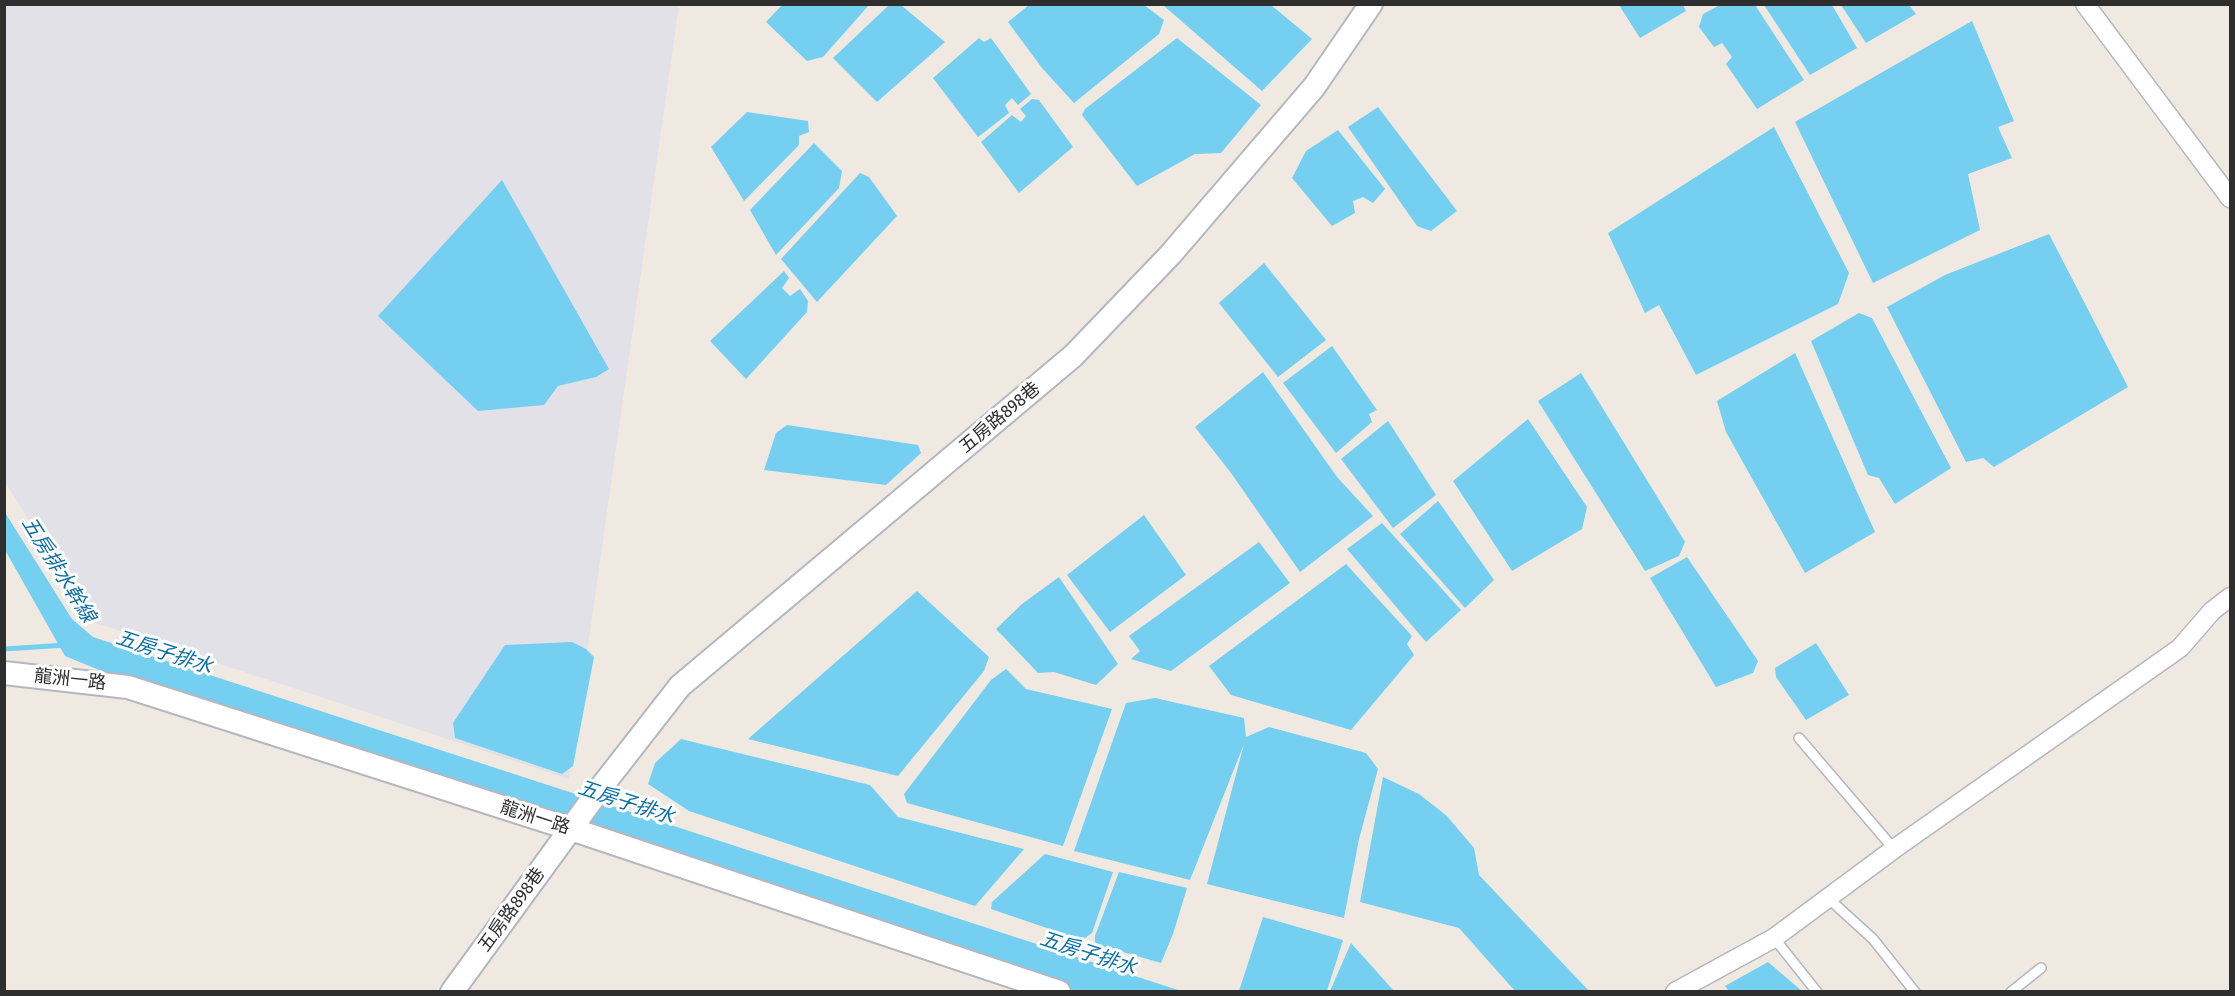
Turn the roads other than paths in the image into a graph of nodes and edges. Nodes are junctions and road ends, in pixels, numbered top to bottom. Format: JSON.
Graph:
{"nodes":[{"id":1,"x":1371,"y":4,"type":"edge"},
{"id":2,"x":2085,"y":4,"type":"edge"},
{"id":3,"x":2230,"y":198,"type":"edge"},
{"id":4,"x":2230,"y":597,"type":"edge"},
{"id":5,"x":4,"y":673,"type":"edge"},
{"id":6,"x":1799,"y":738,"type":"dead end"},
{"id":7,"x":571,"y":829,"type":"junction"},
{"id":8,"x":1894,"y":849,"type":"junction"},
{"id":9,"x":1828,"y":899,"type":"junction"},
{"id":10,"x":1774,"y":938,"type":"junction"},
{"id":11,"x":2041,"y":968,"type":"dead end"},
{"id":12,"x":1676,"y":991,"type":"edge"},
{"id":13,"x":452,"y":992,"type":"edge"},
{"id":14,"x":1059,"y":992,"type":"edge"},
{"id":15,"x":1817,"y":992,"type":"edge"},
{"id":16,"x":1915,"y":992,"type":"edge"},
{"id":17,"x":2011,"y":992,"type":"edge"}],
"edges":[{"from":1,"to":7,"type":"street","name":"五房路898巷"},
{"from":2,"to":3,"type":"street"},
{"from":4,"to":8,"type":"street"},
{"from":5,"to":7,"type":"street","name":"龍洲一路"},
{"from":6,"to":8,"type":"lane"},
{"from":7,"to":13,"type":"street","name":"五房路898巷"},
{"from":7,"to":14,"type":"street","name":"龍洲一路"},
{"from":8,"to":9,"type":"street"},
{"from":9,"to":10,"type":"street"},
{"from":9,"to":16,"type":"lane"},
{"from":10,"to":12,"type":"street"},
{"from":10,"to":15,"type":"lane"},
{"from":11,"to":17,"type":"lane"}]}
